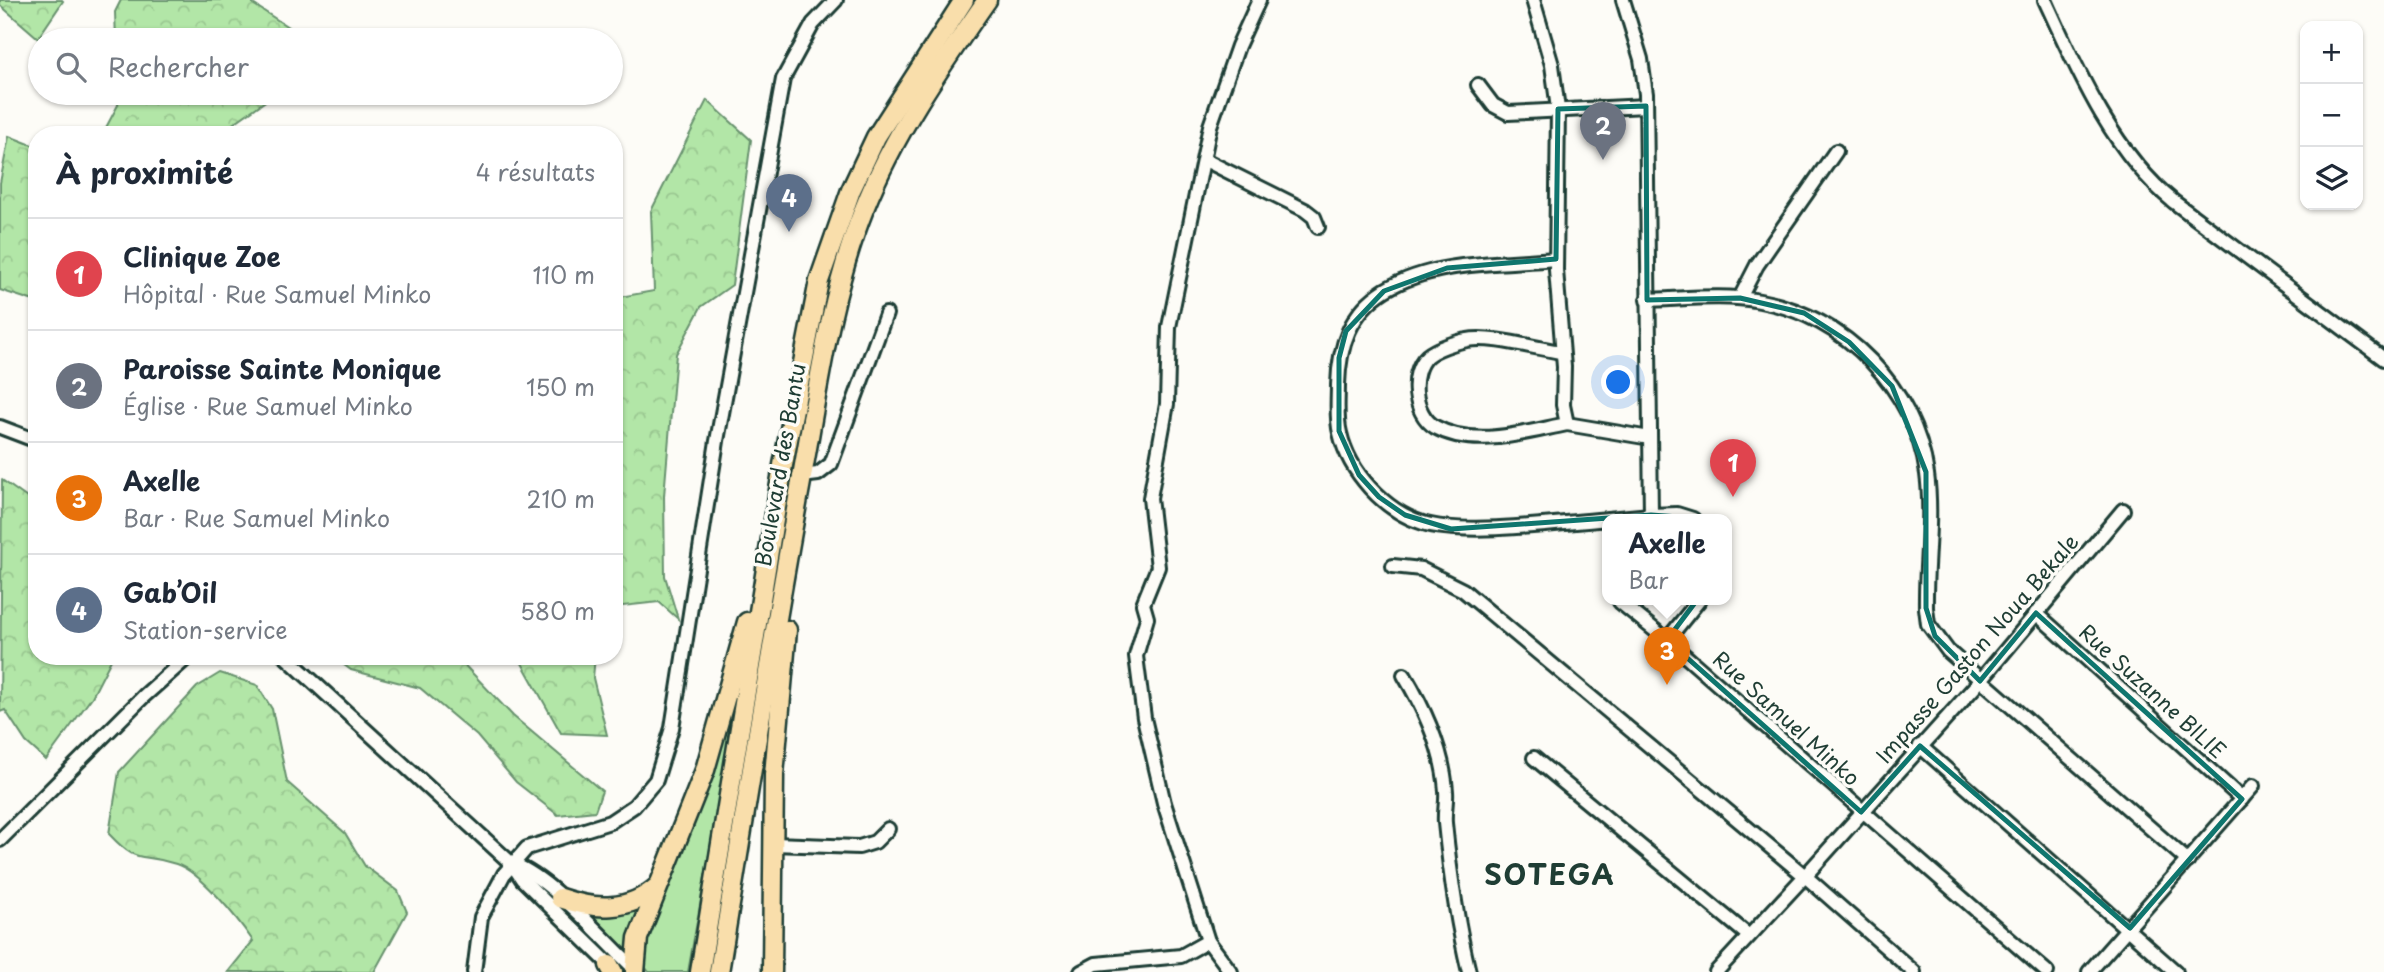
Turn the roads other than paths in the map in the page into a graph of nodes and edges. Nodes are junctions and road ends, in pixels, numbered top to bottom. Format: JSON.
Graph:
{"nodes":[{"id":1,"x":836,"y":0,"type":"edge"},
{"id":2,"x":964,"y":0,"type":"edge"},
{"id":3,"x":987,"y":0,"type":"edge"},
{"id":4,"x":1259,"y":0,"type":"edge"},
{"id":5,"x":1534,"y":0,"type":"edge"},
{"id":6,"x":1623,"y":0,"type":"edge"},
{"id":7,"x":2045,"y":0,"type":"edge"},
{"id":8,"x":1478,"y":85,"type":"dead end"},
{"id":9,"x":1646,"y":106,"type":"junction"},
{"id":10,"x":1558,"y":109,"type":"junction"},
{"id":11,"x":1833,"y":156,"type":"dead end"},
{"id":12,"x":1205,"y":160,"type":"junction"},
{"id":13,"x":1318,"y":227,"type":"dead end"},
{"id":14,"x":1556,"y":259,"type":"junction"},
{"id":15,"x":1740,"y":298,"type":"junction"},
{"id":16,"x":1647,"y":300,"type":"junction"},
{"id":17,"x":886,"y":314,"type":"dead end"},
{"id":18,"x":1562,"y":352,"type":"junction"},
{"id":19,"x":2384,"y":359,"type":"edge"},
{"id":20,"x":1567,"y":424,"type":"junction"},
{"id":21,"x":0,"y":428,"type":"edge"},
{"id":22,"x":28,"y":438,"type":"edge"},
{"id":23,"x":1650,"y":438,"type":"junction"},
{"id":24,"x":783,"y":465,"type":"junction"},
{"id":25,"x":802,"y":476,"type":"junction"},
{"id":26,"x":2123,"y":510,"type":"dead end"},
{"id":27,"x":1651,"y":514,"type":"edge"},
{"id":28,"x":1602,"y":519,"type":"edge"},
{"id":29,"x":794,"y":520,"type":"junction"},
{"id":30,"x":1393,"y":566,"type":"dead end"},
{"id":31,"x":1625,"y":605,"type":"edge"},
{"id":32,"x":1695,"y":605,"type":"edge"},
{"id":33,"x":2036,"y":612,"type":"junction"},
{"id":34,"x":1667,"y":640,"type":"junction"},
{"id":35,"x":179,"y":665,"type":"edge"},
{"id":36,"x":295,"y":665,"type":"edge"},
{"id":37,"x":1404,"y":675,"type":"dead end"},
{"id":38,"x":1980,"y":681,"type":"junction"},
{"id":39,"x":1920,"y":746,"type":"junction"},
{"id":40,"x":1534,"y":758,"type":"dead end"},
{"id":41,"x":2253,"y":786,"type":"dead end"},
{"id":42,"x":2242,"y":799,"type":"junction"},
{"id":43,"x":1858,"y":809,"type":"junction"},
{"id":44,"x":888,"y":830,"type":"dead end"},
{"id":45,"x":0,"y":840,"type":"edge"},
{"id":46,"x":773,"y":844,"type":"junction"},
{"id":47,"x":2188,"y":861,"type":"junction"},
{"id":48,"x":512,"y":864,"type":"junction"},
{"id":49,"x":1805,"y":876,"type":"junction"},
{"id":50,"x":660,"y":883,"type":"junction"},
{"id":51,"x":560,"y":898,"type":"junction"},
{"id":52,"x":2130,"y":928,"type":"junction"},
{"id":53,"x":1749,"y":936,"type":"junction"},
{"id":54,"x":1208,"y":941,"type":"junction"},
{"id":55,"x":1159,"y":966,"type":"edge"},
{"id":56,"x":625,"y":970,"type":"edge"},
{"id":57,"x":474,"y":972,"type":"edge"},
{"id":58,"x":700,"y":972,"type":"edge"},
{"id":59,"x":719,"y":972,"type":"edge"},
{"id":60,"x":772,"y":972,"type":"edge"},
{"id":61,"x":1081,"y":972,"type":"edge"},
{"id":62,"x":1231,"y":972,"type":"edge"},
{"id":63,"x":1469,"y":972,"type":"edge"},
{"id":64,"x":1716,"y":972,"type":"edge"},
{"id":65,"x":1914,"y":972,"type":"edge"},
{"id":66,"x":2047,"y":972,"type":"edge"},
{"id":67,"x":2089,"y":972,"type":"edge"},
{"id":68,"x":2176,"y":972,"type":"edge"}],
"edges":[{"from":1,"to":48,"type":"street"},
{"from":2,"to":24,"type":"highway","name":"Boulevard des Bantu"},
{"from":3,"to":25,"type":"highway","name":"Boulevard des Bantu"},
{"from":4,"to":12,"type":"street"},
{"from":5,"to":10,"type":"street"},
{"from":6,"to":9,"type":"street"},
{"from":7,"to":19,"type":"street"},
{"from":8,"to":10,"type":"street"},
{"from":9,"to":10,"type":"street"},
{"from":9,"to":16,"type":"street"},
{"from":10,"to":14,"type":"street"},
{"from":11,"to":15,"type":"street"},
{"from":12,"to":13,"type":"street"},
{"from":12,"to":54,"type":"street"},
{"from":14,"to":18,"type":"street"},
{"from":14,"to":28,"type":"street"},
{"from":15,"to":16,"type":"street"},
{"from":15,"to":38,"type":"street"},
{"from":16,"to":23,"type":"street"},
{"from":17,"to":25,"type":"street"},
{"from":18,"to":20,"type":"street"},
{"from":18,"to":20,"type":"street"},
{"from":20,"to":23,"type":"street"},
{"from":21,"to":22,"type":"street"},
{"from":23,"to":27,"type":"street"},
{"from":24,"to":50,"type":"highway"},
{"from":24,"to":58,"type":"highway","name":"Boulevard des Bantu"},
{"from":25,"to":29,"type":"highway","name":"Boulevard des Bantu"},
{"from":26,"to":33,"type":"street","name":"Impasse Gaston Noua Bekale"},
{"from":29,"to":46,"type":"highway"},
{"from":29,"to":59,"type":"highway","name":"Boulevard des Bantu"},
{"from":30,"to":49,"type":"street"},
{"from":31,"to":34,"type":"street","name":"Rue Samuel Minko"},
{"from":32,"to":34,"type":"street"},
{"from":33,"to":38,"type":"street","name":"Impasse Gaston Noua Bekale"},
{"from":33,"to":42,"type":"street","name":"Rue Suzanne BILIE"},
{"from":34,"to":43,"type":"street","name":"Rue Samuel Minko"},
{"from":35,"to":45,"type":"street"},
{"from":36,"to":48,"type":"street"},
{"from":37,"to":63,"type":"street"},
{"from":38,"to":39,"type":"street","name":"Impasse Gaston Noua Bekale"},
{"from":38,"to":47,"type":"street"},
{"from":39,"to":43,"type":"street","name":"Impasse Gaston Noua Bekale"},
{"from":39,"to":52,"type":"street"},
{"from":40,"to":53,"type":"street"},
{"from":41,"to":42,"type":"street"},
{"from":42,"to":47,"type":"street"},
{"from":43,"to":49,"type":"street","name":"Rue Samuel Minko"},
{"from":43,"to":66,"type":"street"},
{"from":44,"to":46,"type":"street"},
{"from":46,"to":60,"type":"highway"},
{"from":47,"to":52,"type":"street"},
{"from":48,"to":51,"type":"street"},
{"from":48,"to":56,"type":"street"},
{"from":48,"to":57,"type":"street"},
{"from":49,"to":53,"type":"street","name":"Rue Samuel Minko"},
{"from":49,"to":65,"type":"street"},
{"from":50,"to":51,"type":"highway"},
{"from":50,"to":56,"type":"highway"},
{"from":51,"to":56,"type":"street"},
{"from":52,"to":67,"type":"street"},
{"from":52,"to":68,"type":"street"},
{"from":53,"to":64,"type":"street","name":"Rue Samuel Minko"},
{"from":54,"to":55,"type":"street"},
{"from":54,"to":62,"type":"street"},
{"from":55,"to":61,"type":"street"}]}
